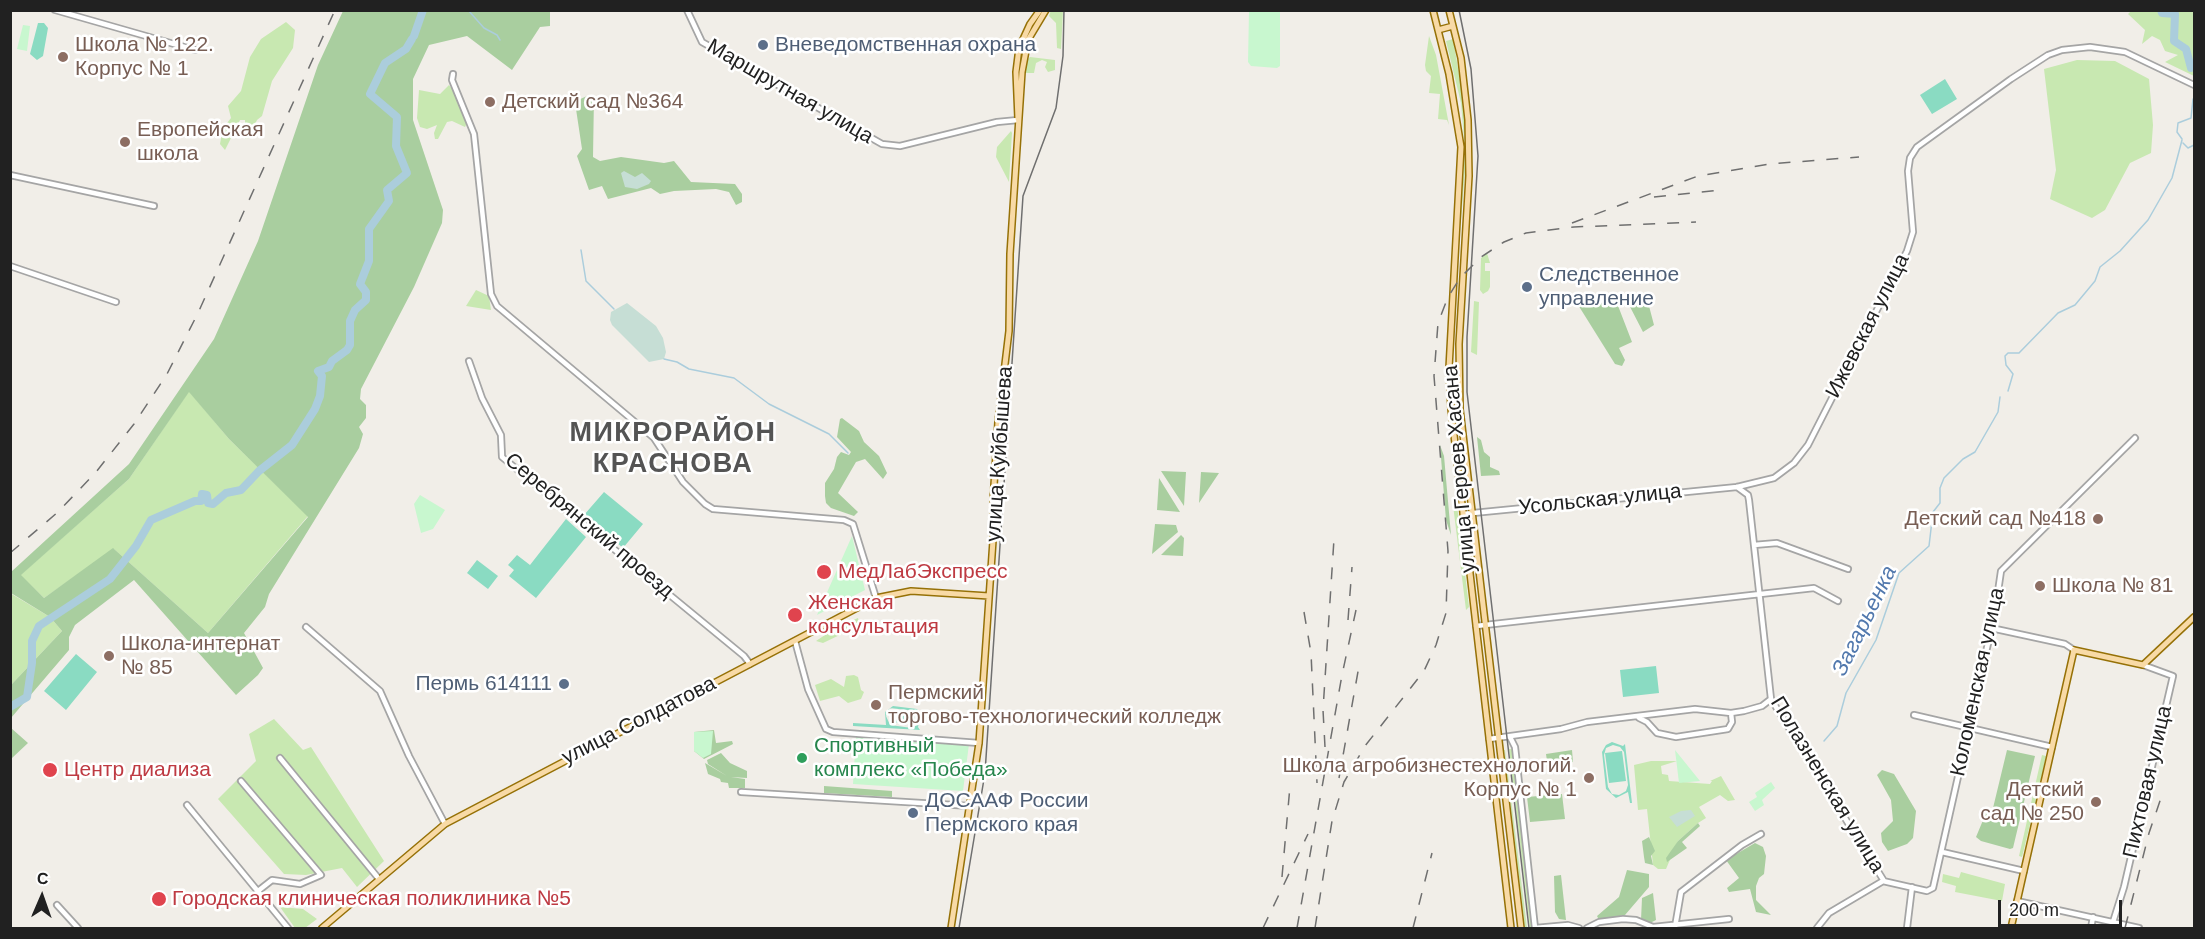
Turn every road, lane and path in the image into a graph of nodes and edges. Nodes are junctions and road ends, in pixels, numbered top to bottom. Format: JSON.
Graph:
{"nodes":[{"id":1,"x":55,"y":10,"type":"edge"},
{"id":2,"x":687,"y":10,"type":"edge"},
{"id":3,"x":1040,"y":10,"type":"edge"},
{"id":4,"x":1046,"y":10,"type":"edge"},
{"id":5,"x":1433,"y":10,"type":"edge"},
{"id":6,"x":1449,"y":10,"type":"edge"},
{"id":7,"x":1454,"y":26,"type":"junction"},
{"id":8,"x":1438,"y":30,"type":"junction"},
{"id":9,"x":195,"y":50,"type":"dead end"},
{"id":10,"x":453,"y":74,"type":"dead end"},
{"id":11,"x":2194,"y":85,"type":"edge"},
{"id":12,"x":1018,"y":120,"type":"junction"},
{"id":13,"x":10,"y":175,"type":"edge"},
{"id":14,"x":154,"y":206,"type":"dead end"},
{"id":15,"x":10,"y":266,"type":"edge"},
{"id":16,"x":116,"y":302,"type":"dead end"},
{"id":17,"x":468,"y":361,"type":"dead end"},
{"id":18,"x":2135,"y":438,"type":"dead end"},
{"id":19,"x":1766,"y":482,"type":"junction"},
{"id":20,"x":1737,"y":487,"type":"junction"},
{"id":21,"x":1748,"y":495,"type":"junction"},
{"id":22,"x":1473,"y":513,"type":"junction"},
{"id":23,"x":1462,"y":514,"type":"junction"},
{"id":24,"x":1754,"y":545,"type":"junction"},
{"id":25,"x":1848,"y":569,"type":"dead end"},
{"id":26,"x":1760,"y":594,"type":"junction"},
{"id":27,"x":989,"y":596,"type":"junction"},
{"id":28,"x":876,"y":598,"type":"junction"},
{"id":29,"x":1838,"y":601,"type":"dead end"},
{"id":30,"x":2194,"y":617,"type":"edge"},
{"id":31,"x":1476,"y":626,"type":"junction"},
{"id":32,"x":1485,"y":626,"type":"junction"},
{"id":33,"x":306,"y":627,"type":"dead end"},
{"id":34,"x":1991,"y":628,"type":"junction"},
{"id":35,"x":795,"y":640,"type":"junction"},
{"id":36,"x":2074,"y":650,"type":"junction"},
{"id":37,"x":750,"y":664,"type":"junction"},
{"id":38,"x":2143,"y":665,"type":"junction"},
{"id":39,"x":1772,"y":699,"type":"junction"},
{"id":40,"x":1731,"y":713,"type":"junction"},
{"id":41,"x":1914,"y":715,"type":"dead end"},
{"id":42,"x":1637,"y":717,"type":"junction"},
{"id":43,"x":1970,"y":727,"type":"junction"},
{"id":44,"x":1510,"y":737,"type":"junction"},
{"id":45,"x":1498,"y":738,"type":"junction"},
{"id":46,"x":1489,"y":739,"type":"junction"},
{"id":47,"x":979,"y":743,"type":"junction"},
{"id":48,"x":2052,"y":747,"type":"junction"},
{"id":49,"x":280,"y":758,"type":"dead end"},
{"id":50,"x":241,"y":781,"type":"dead end"},
{"id":51,"x":741,"y":792,"type":"dead end"},
{"id":52,"x":187,"y":805,"type":"dead end"},
{"id":53,"x":971,"y":806,"type":"junction"},
{"id":54,"x":445,"y":824,"type":"junction"},
{"id":55,"x":1761,"y":834,"type":"dead end"},
{"id":56,"x":1942,"y":852,"type":"junction"},
{"id":57,"x":2024,"y":871,"type":"junction"},
{"id":58,"x":379,"y":879,"type":"junction"},
{"id":59,"x":1884,"y":881,"type":"junction"},
{"id":60,"x":1914,"y":888,"type":"junction"},
{"id":61,"x":258,"y":891,"type":"junction"},
{"id":62,"x":2017,"y":901,"type":"junction"},
{"id":63,"x":57,"y":904,"type":"dead end"},
{"id":64,"x":2094,"y":918,"type":"junction"},
{"id":65,"x":1730,"y":919,"type":"dead end"},
{"id":66,"x":2113,"y":922,"type":"junction"},
{"id":67,"x":1675,"y":927,"type":"junction"},
{"id":68,"x":1692,"y":927,"type":"edge"},
{"id":69,"x":78,"y":928,"type":"edge"},
{"id":70,"x":288,"y":928,"type":"edge"},
{"id":71,"x":322,"y":928,"type":"edge"},
{"id":72,"x":951,"y":928,"type":"edge"},
{"id":73,"x":1511,"y":928,"type":"edge"},
{"id":74,"x":1521,"y":928,"type":"edge"},
{"id":75,"x":1535,"y":928,"type":"edge"},
{"id":76,"x":1578,"y":928,"type":"edge"},
{"id":77,"x":1587,"y":928,"type":"edge"},
{"id":78,"x":1817,"y":928,"type":"edge"},
{"id":79,"x":1907,"y":928,"type":"edge"},
{"id":80,"x":2011,"y":928,"type":"edge"},
{"id":81,"x":2091,"y":928,"type":"edge"},
{"id":82,"x":2139,"y":928,"type":"edge"}],
"edges":[{"from":1,"to":9,"type":"street"},
{"from":2,"to":12,"type":"street","name":"Маршрутная улица"},
{"from":3,"to":12,"type":"main road","name":"улица Куйбышева"},
{"from":4,"to":12,"type":"main road","name":"улица Куйбышева"},
{"from":5,"to":8,"type":"main road","name":"улица Героев Хасана"},
{"from":6,"to":7,"type":"main road","name":"улица Героев Хасана"},
{"from":7,"to":8,"type":"main road"},
{"from":7,"to":22,"type":"main road","name":"улица Героев Хасана"},
{"from":8,"to":23,"type":"main road","name":"улица Героев Хасана"},
{"from":10,"to":28,"type":"street"},
{"from":11,"to":19,"type":"street","name":"Ижевская улица"},
{"from":12,"to":27,"type":"main road","name":"улица Куйбышева"},
{"from":13,"to":14,"type":"street"},
{"from":15,"to":16,"type":"street"},
{"from":17,"to":37,"type":"street","name":"Серебрянский проезд"},
{"from":18,"to":34,"type":"street","name":"Коломенская улица"},
{"from":19,"to":20,"type":"street","name":"Ижевская улица"},
{"from":19,"to":21,"type":"street"},
{"from":20,"to":21,"type":"street"},
{"from":20,"to":22,"type":"street","name":"Усольская улица"},
{"from":21,"to":24,"type":"street","name":"Полазненская улица"},
{"from":22,"to":23,"type":"street","name":"Усольская улица"},
{"from":22,"to":32,"type":"main road","name":"улица Героев Хасана"},
{"from":23,"to":31,"type":"main road","name":"улица Героев Хасана"},
{"from":24,"to":25,"type":"street"},
{"from":24,"to":26,"type":"street","name":"Полазненская улица"},
{"from":26,"to":29,"type":"street"},
{"from":26,"to":32,"type":"street"},
{"from":26,"to":39,"type":"street","name":"Полазненская улица"},
{"from":27,"to":28,"type":"main road","name":"улица Солдатова"},
{"from":27,"to":47,"type":"main road","name":"улица Куйбышева"},
{"from":28,"to":35,"type":"main road","name":"улица Солдатова"},
{"from":30,"to":38,"type":"main road"},
{"from":31,"to":32,"type":"street"},
{"from":31,"to":46,"type":"main road","name":"улица Героев Хасана"},
{"from":32,"to":45,"type":"main road","name":"улица Героев Хасана"},
{"from":33,"to":54,"type":"street"},
{"from":34,"to":36,"type":"street"},
{"from":34,"to":43,"type":"street","name":"Коломенская улица"},
{"from":35,"to":37,"type":"main road","name":"улица Солдатова"},
{"from":35,"to":47,"type":"street"},
{"from":36,"to":38,"type":"main road"},
{"from":36,"to":48,"type":"main road"},
{"from":37,"to":54,"type":"main road","name":"улица Солдатова"},
{"from":38,"to":66,"type":"street","name":"Пихтовая улица"},
{"from":39,"to":40,"type":"street"},
{"from":39,"to":59,"type":"street","name":"Полазненская улица"},
{"from":40,"to":42,"type":"street"},
{"from":40,"to":42,"type":"street"},
{"from":41,"to":43,"type":"street"},
{"from":42,"to":44,"type":"street"},
{"from":43,"to":48,"type":"street"},
{"from":43,"to":56,"type":"street","name":"Коломенская улица"},
{"from":44,"to":45,"type":"street"},
{"from":44,"to":75,"type":"street"},
{"from":45,"to":46,"type":"street"},
{"from":45,"to":74,"type":"main road","name":"улица Героев Хасана"},
{"from":46,"to":73,"type":"main road","name":"улица Героев Хасана"},
{"from":47,"to":53,"type":"main road","name":"улица Куйбышева"},
{"from":48,"to":57,"type":"main road"},
{"from":49,"to":58,"type":"street"},
{"from":50,"to":61,"type":"street"},
{"from":51,"to":53,"type":"street"},
{"from":52,"to":61,"type":"street"},
{"from":53,"to":72,"type":"main road","name":"улица Куйбышева"},
{"from":54,"to":58,"type":"main road","name":"улица Солдатова"},
{"from":55,"to":67,"type":"street"},
{"from":56,"to":57,"type":"street"},
{"from":56,"to":60,"type":"street","name":"Коломенская улица"},
{"from":57,"to":62,"type":"main road"},
{"from":58,"to":71,"type":"main road","name":"улица Солдатова"},
{"from":59,"to":60,"type":"street"},
{"from":59,"to":78,"type":"street"},
{"from":60,"to":79,"type":"street"},
{"from":61,"to":70,"type":"street"},
{"from":62,"to":64,"type":"street"},
{"from":62,"to":80,"type":"main road"},
{"from":63,"to":69,"type":"street"},
{"from":64,"to":66,"type":"street"},
{"from":64,"to":81,"type":"street"},
{"from":65,"to":68,"type":"street"},
{"from":66,"to":82,"type":"street"},
{"from":67,"to":68,"type":"street"},
{"from":67,"to":77,"type":"street"},
{"from":75,"to":76,"type":"street"}]}
